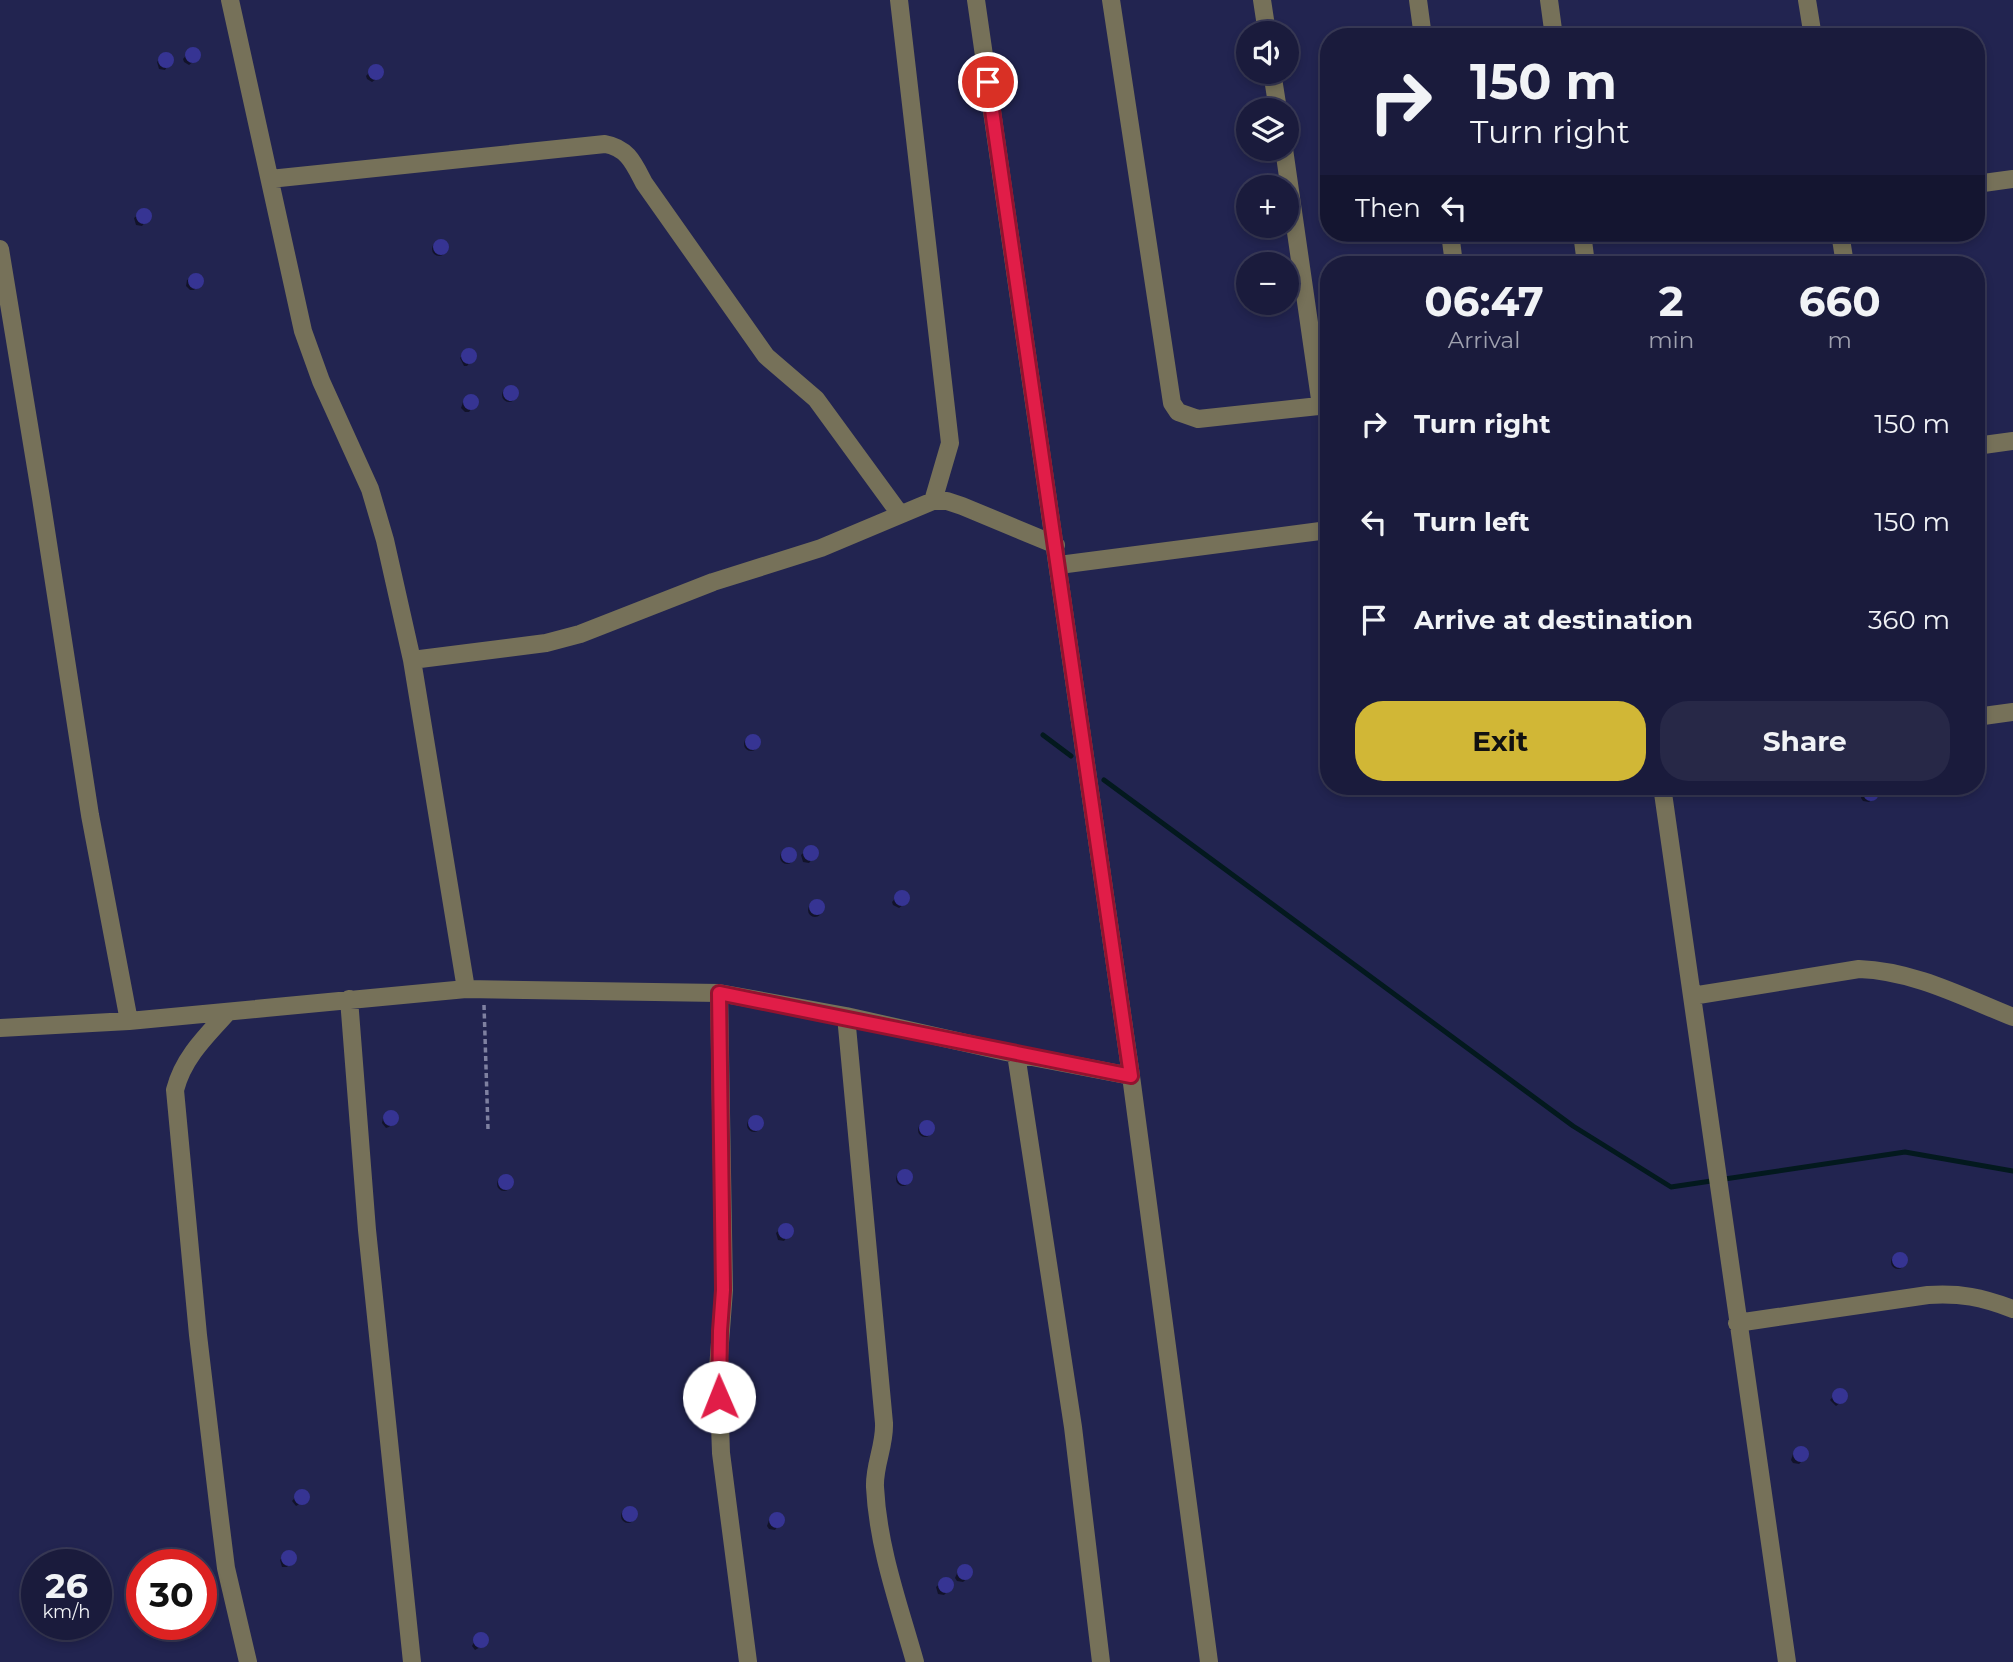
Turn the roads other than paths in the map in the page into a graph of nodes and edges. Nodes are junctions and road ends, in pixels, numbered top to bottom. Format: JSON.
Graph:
{"nodes":[{"id":1,"x":230,"y":0,"type":"edge"},
{"id":2,"x":899,"y":0,"type":"edge"},
{"id":3,"x":976,"y":0,"type":"edge"},
{"id":4,"x":1111,"y":0,"type":"edge"},
{"id":5,"x":1262,"y":0,"type":"edge"},
{"id":6,"x":1418,"y":0,"type":"edge"},
{"id":7,"x":1549,"y":0,"type":"edge"},
{"id":8,"x":1807,"y":0,"type":"edge"},
{"id":9,"x":1265,"y":21,"type":"edge"},
{"id":10,"x":1422,"y":28,"type":"edge"},
{"id":11,"x":1553,"y":28,"type":"edge"},
{"id":12,"x":1811,"y":28,"type":"edge"},
{"id":13,"x":1286,"y":161,"type":"edge"},
{"id":14,"x":270,"y":179,"type":"junction"},
{"id":15,"x":2013,"y":179,"type":"edge"},
{"id":16,"x":1985,"y":183,"type":"edge"},
{"id":17,"x":0,"y":249,"type":"edge"},
{"id":18,"x":1320,"y":375,"type":"edge"},
{"id":19,"x":1320,"y":407,"type":"edge"},
{"id":20,"x":2013,"y":441,"type":"edge"},
{"id":21,"x":1985,"y":445,"type":"edge"},
{"id":22,"x":933,"y":501,"type":"junction"},
{"id":23,"x":900,"y":514,"type":"junction"},
{"id":24,"x":1320,"y":531,"type":"edge"},
{"id":25,"x":1056,"y":545,"type":"junction"},
{"id":26,"x":1059,"y":565,"type":"junction"},
{"id":27,"x":412,"y":660,"type":"junction"},
{"id":28,"x":2013,"y":712,"type":"edge"},
{"id":29,"x":1985,"y":716,"type":"edge"},
{"id":30,"x":1663,"y":795,"type":"edge"},
{"id":31,"x":475,"y":989,"type":"junction"},
{"id":32,"x":719,"y":993,"type":"junction"},
{"id":33,"x":1692,"y":996,"type":"junction"},
{"id":34,"x":349,"y":999,"type":"junction"},
{"id":35,"x":228,"y":1012,"type":"junction"},
{"id":36,"x":846,"y":1017,"type":"junction"},
{"id":37,"x":2013,"y":1017,"type":"edge"},
{"id":38,"x":129,"y":1021,"type":"junction"},
{"id":39,"x":0,"y":1028,"type":"edge"},
{"id":40,"x":1016,"y":1054,"type":"junction"},
{"id":41,"x":1131,"y":1076,"type":"junction"},
{"id":42,"x":2013,"y":1308,"type":"edge"},
{"id":43,"x":1737,"y":1323,"type":"junction"},
{"id":44,"x":248,"y":1662,"type":"edge"},
{"id":45,"x":412,"y":1662,"type":"edge"},
{"id":46,"x":748,"y":1662,"type":"edge"},
{"id":47,"x":915,"y":1662,"type":"edge"},
{"id":48,"x":1101,"y":1662,"type":"edge"},
{"id":49,"x":1209,"y":1662,"type":"edge"},
{"id":50,"x":1787,"y":1662,"type":"edge"}],
"edges":[{"from":1,"to":14,"type":"street"},
{"from":2,"to":22,"type":"street"},
{"from":3,"to":25,"type":"street"},
{"from":4,"to":19,"type":"street"},
{"from":5,"to":9,"type":"street"},
{"from":6,"to":10,"type":"street"},
{"from":7,"to":11,"type":"street"},
{"from":8,"to":12,"type":"street"},
{"from":13,"to":18,"type":"street"},
{"from":14,"to":23,"type":"street"},
{"from":14,"to":27,"type":"street"},
{"from":15,"to":16,"type":"street"},
{"from":17,"to":38,"type":"street"},
{"from":20,"to":21,"type":"street"},
{"from":22,"to":23,"type":"street"},
{"from":22,"to":25,"type":"street"},
{"from":23,"to":27,"type":"street"},
{"from":24,"to":26,"type":"street"},
{"from":25,"to":26,"type":"street"},
{"from":26,"to":41,"type":"street"},
{"from":27,"to":31,"type":"street"},
{"from":28,"to":29,"type":"street"},
{"from":30,"to":33,"type":"street"},
{"from":31,"to":32,"type":"street"},
{"from":31,"to":34,"type":"street"},
{"from":32,"to":36,"type":"street"},
{"from":32,"to":46,"type":"street"},
{"from":33,"to":37,"type":"street"},
{"from":33,"to":43,"type":"street"},
{"from":34,"to":35,"type":"street"},
{"from":34,"to":45,"type":"street"},
{"from":35,"to":38,"type":"street"},
{"from":35,"to":44,"type":"street"},
{"from":36,"to":40,"type":"street"},
{"from":36,"to":47,"type":"street"},
{"from":38,"to":39,"type":"street"},
{"from":40,"to":41,"type":"street"},
{"from":40,"to":48,"type":"street"},
{"from":41,"to":49,"type":"street"},
{"from":42,"to":43,"type":"street"},
{"from":43,"to":50,"type":"street"}]}
